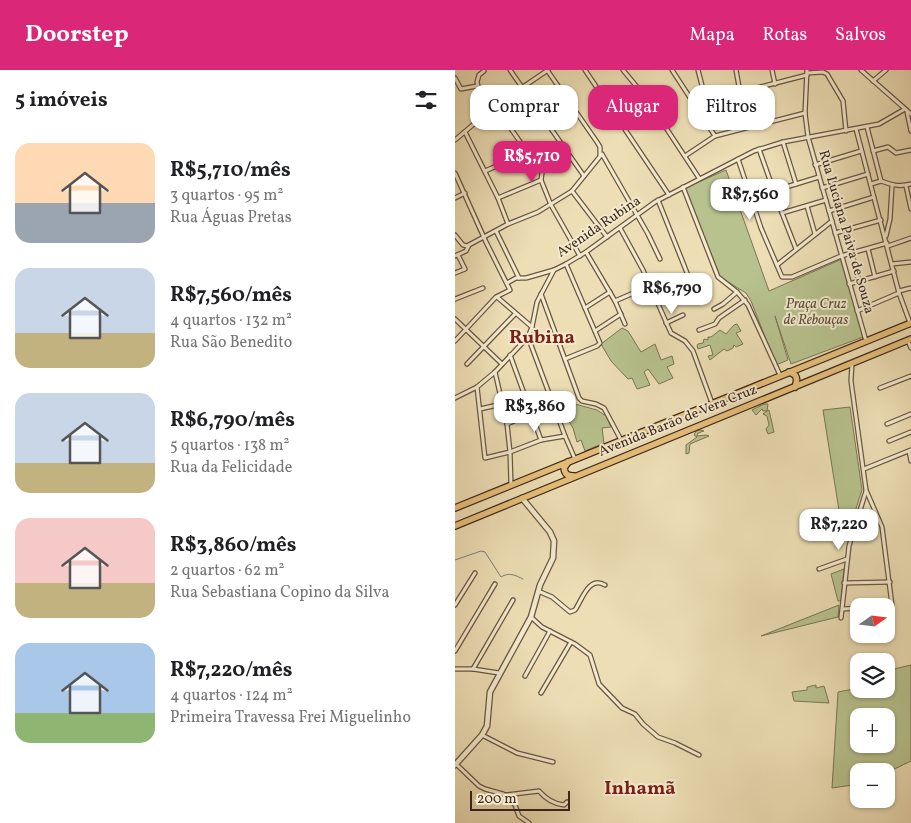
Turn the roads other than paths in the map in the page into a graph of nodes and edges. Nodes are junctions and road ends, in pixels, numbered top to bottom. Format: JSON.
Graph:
{"nodes":[{"id":1,"x":510,"y":70,"type":"edge"},
{"id":2,"x":548,"y":70,"type":"edge"},
{"id":3,"x":585,"y":70,"type":"edge"},
{"id":4,"x":623,"y":70,"type":"edge"},
{"id":5,"x":672,"y":70,"type":"edge"},
{"id":6,"x":698,"y":70,"type":"edge"},
{"id":7,"x":736,"y":70,"type":"edge"},
{"id":8,"x":772,"y":70,"type":"edge"},
{"id":9,"x":861,"y":70,"type":"edge"},
{"id":10,"x":886,"y":70,"type":"edge"},
{"id":11,"x":484,"y":71,"type":"dead end"},
{"id":12,"x":807,"y":73,"type":"edge"},
{"id":13,"x":455,"y":78,"type":"edge"},
{"id":14,"x":873,"y":80,"type":"junction"},
{"id":15,"x":775,"y":84,"type":"junction"},
{"id":16,"x":477,"y":85,"type":"edge"},
{"id":17,"x":521,"y":85,"type":"edge"},
{"id":18,"x":525,"y":85,"type":"edge"},
{"id":19,"x":702,"y":85,"type":"edge"},
{"id":20,"x":739,"y":85,"type":"edge"},
{"id":21,"x":771,"y":85,"type":"edge"},
{"id":22,"x":470,"y":87,"type":"edge"},
{"id":23,"x":688,"y":95,"type":"edge"},
{"id":24,"x":908,"y":111,"type":"edge"},
{"id":25,"x":805,"y":113,"type":"junction"},
{"id":26,"x":867,"y":127,"type":"junction"},
{"id":27,"x":470,"y":128,"type":"edge"},
{"id":28,"x":856,"y":129,"type":"junction"},
{"id":29,"x":513,"y":130,"type":"edge"},
{"id":30,"x":552,"y":130,"type":"edge"},
{"id":31,"x":711,"y":130,"type":"edge"},
{"id":32,"x":847,"y":131,"type":"junction"},
{"id":33,"x":911,"y":131,"type":"edge"},
{"id":34,"x":465,"y":132,"type":"junction"},
{"id":35,"x":715,"y":136,"type":"junction"},
{"id":36,"x":808,"y":137,"type":"junction"},
{"id":37,"x":455,"y":140,"type":"edge"},
{"id":38,"x":783,"y":142,"type":"junction"},
{"id":39,"x":759,"y":149,"type":"junction"},
{"id":40,"x":911,"y":150,"type":"edge"},
{"id":41,"x":861,"y":151,"type":"junction"},
{"id":42,"x":873,"y":151,"type":"junction"},
{"id":43,"x":529,"y":152,"type":"junction"},
{"id":44,"x":601,"y":155,"type":"junction"},
{"id":45,"x":685,"y":156,"type":"junction"},
{"id":46,"x":738,"y":159,"type":"junction"},
{"id":47,"x":815,"y":165,"type":"junction"},
{"id":48,"x":485,"y":171,"type":"junction"},
{"id":49,"x":455,"y":173,"type":"edge"},
{"id":50,"x":868,"y":174,"type":"junction"},
{"id":51,"x":584,"y":177,"type":"junction"},
{"id":52,"x":819,"y":177,"type":"junction"},
{"id":53,"x":699,"y":178,"type":"junction"},
{"id":54,"x":541,"y":180,"type":"junction"},
{"id":55,"x":881,"y":181,"type":"junction"},
{"id":56,"x":796,"y":184,"type":"junction"},
{"id":57,"x":871,"y":184,"type":"junction"},
{"id":58,"x":911,"y":184,"type":"edge"},
{"id":59,"x":892,"y":186,"type":"junction"},
{"id":60,"x":906,"y":186,"type":"junction"},
{"id":61,"x":683,"y":187,"type":"junction"},
{"id":62,"x":822,"y":188,"type":"junction"},
{"id":63,"x":572,"y":191,"type":"junction"},
{"id":64,"x":773,"y":191,"type":"junction"},
{"id":65,"x":465,"y":193,"type":"junction"},
{"id":66,"x":669,"y":195,"type":"junction"},
{"id":67,"x":874,"y":197,"type":"junction"},
{"id":68,"x":455,"y":198,"type":"edge"},
{"id":69,"x":498,"y":198,"type":"junction"},
{"id":70,"x":658,"y":200,"type":"junction"},
{"id":71,"x":777,"y":200,"type":"junction"},
{"id":72,"x":826,"y":200,"type":"junction"},
{"id":73,"x":551,"y":205,"type":"junction"},
{"id":74,"x":754,"y":206,"type":"junction"},
{"id":75,"x":807,"y":206,"type":"junction"},
{"id":76,"x":911,"y":209,"type":"edge"},
{"id":77,"x":829,"y":211,"type":"junction"},
{"id":78,"x":781,"y":213,"type":"junction"},
{"id":79,"x":637,"y":214,"type":"junction"},
{"id":80,"x":881,"y":220,"type":"junction"},
{"id":81,"x":832,"y":221,"type":"junction"},
{"id":82,"x":508,"y":224,"type":"junction"},
{"id":83,"x":620,"y":228,"type":"junction"},
{"id":84,"x":496,"y":231,"type":"junction"},
{"id":85,"x":835,"y":233,"type":"junction"},
{"id":86,"x":815,"y":234,"type":"junction"},
{"id":87,"x":455,"y":235,"type":"edge"},
{"id":88,"x":484,"y":236,"type":"junction"},
{"id":89,"x":607,"y":237,"type":"junction"},
{"id":90,"x":885,"y":237,"type":"junction"},
{"id":91,"x":911,"y":238,"type":"edge"},
{"id":92,"x":887,"y":244,"type":"junction"},
{"id":93,"x":469,"y":245,"type":"junction"},
{"id":94,"x":796,"y":249,"type":"junction"},
{"id":95,"x":868,"y":249,"type":"junction"},
{"id":96,"x":587,"y":252,"type":"junction"},
{"id":97,"x":852,"y":254,"type":"junction"},
{"id":98,"x":457,"y":255,"type":"edge"},
{"id":99,"x":580,"y":256,"type":"junction"},
{"id":100,"x":841,"y":256,"type":"junction"},
{"id":101,"x":660,"y":259,"type":"dead end"},
{"id":102,"x":911,"y":262,"type":"edge"},
{"id":103,"x":565,"y":264,"type":"junction"},
{"id":104,"x":892,"y":264,"type":"junction"},
{"id":105,"x":777,"y":265,"type":"junction"},
{"id":106,"x":554,"y":270,"type":"junction"},
{"id":107,"x":894,"y":271,"type":"junction"},
{"id":108,"x":455,"y":273,"type":"edge"},
{"id":109,"x":673,"y":276,"type":"dead end"},
{"id":110,"x":875,"y":277,"type":"junction"},
{"id":111,"x":519,"y":278,"type":"junction"},
{"id":112,"x":859,"y":281,"type":"junction"},
{"id":113,"x":507,"y":283,"type":"junction"},
{"id":114,"x":849,"y":284,"type":"junction"},
{"id":115,"x":650,"y":286,"type":"junction"},
{"id":116,"x":483,"y":288,"type":"dead end"},
{"id":117,"x":693,"y":288,"type":"dead end"},
{"id":118,"x":911,"y":288,"type":"edge"},
{"id":119,"x":610,"y":292,"type":"junction"},
{"id":120,"x":737,"y":292,"type":"junction"},
{"id":121,"x":899,"y":292,"type":"junction"},
{"id":122,"x":541,"y":294,"type":"junction"},
{"id":123,"x":496,"y":297,"type":"junction"},
{"id":124,"x":455,"y":299,"type":"edge"},
{"id":125,"x":745,"y":300,"type":"junction"},
{"id":126,"x":615,"y":301,"type":"junction"},
{"id":127,"x":585,"y":308,"type":"junction"},
{"id":128,"x":714,"y":309,"type":"dead end"},
{"id":129,"x":857,"y":311,"type":"junction"},
{"id":130,"x":515,"y":314,"type":"junction"},
{"id":131,"x":621,"y":314,"type":"junction"},
{"id":132,"x":683,"y":315,"type":"dead end"},
{"id":133,"x":455,"y":318,"type":"edge"},
{"id":134,"x":666,"y":323,"type":"junction"},
{"id":135,"x":910,"y":323,"type":"edge"},
{"id":136,"x":625,"y":324,"type":"dead end"},
{"id":137,"x":532,"y":327,"type":"junction"},
{"id":138,"x":466,"y":330,"type":"junction"},
{"id":139,"x":699,"y":330,"type":"dead end"},
{"id":140,"x":595,"y":331,"type":"junction"},
{"id":141,"x":528,"y":337,"type":"junction"},
{"id":142,"x":910,"y":340,"type":"edge"},
{"id":143,"x":455,"y":341,"type":"edge"},
{"id":144,"x":866,"y":341,"type":"junction"},
{"id":145,"x":484,"y":346,"type":"junction"},
{"id":146,"x":911,"y":348,"type":"edge"},
{"id":147,"x":510,"y":356,"type":"junction"},
{"id":148,"x":565,"y":359,"type":"junction"},
{"id":149,"x":852,"y":363,"type":"junction"},
{"id":150,"x":467,"y":364,"type":"dead end"},
{"id":151,"x":502,"y":364,"type":"junction"},
{"id":152,"x":495,"y":372,"type":"junction"},
{"id":153,"x":789,"y":372,"type":"junction"},
{"id":154,"x":780,"y":375,"type":"junction"},
{"id":155,"x":911,"y":376,"type":"edge"},
{"id":156,"x":477,"y":386,"type":"junction"},
{"id":157,"x":795,"y":386,"type":"junction"},
{"id":158,"x":880,"y":388,"type":"dead end"},
{"id":159,"x":455,"y":398,"type":"edge"},
{"id":160,"x":712,"y":403,"type":"junction"},
{"id":161,"x":502,"y":404,"type":"junction"},
{"id":162,"x":553,"y":404,"type":"junction"},
{"id":163,"x":480,"y":409,"type":"junction"},
{"id":164,"x":531,"y":414,"type":"junction"},
{"id":165,"x":911,"y":414,"type":"edge"},
{"id":166,"x":507,"y":424,"type":"junction"},
{"id":167,"x":887,"y":424,"type":"dead end"},
{"id":168,"x":911,"y":432,"type":"edge"},
{"id":169,"x":565,"y":436,"type":"junction"},
{"id":170,"x":541,"y":440,"type":"junction"},
{"id":171,"x":621,"y":440,"type":"junction"},
{"id":172,"x":889,"y":441,"type":"dead end"},
{"id":173,"x":910,"y":451,"type":"edge"},
{"id":174,"x":510,"y":452,"type":"junction"},
{"id":175,"x":572,"y":460,"type":"junction"},
{"id":176,"x":911,"y":461,"type":"edge"},
{"id":177,"x":864,"y":469,"type":"junction"},
{"id":178,"x":575,"y":476,"type":"junction"},
{"id":179,"x":511,"y":485,"type":"junction"},
{"id":180,"x":866,"y":490,"type":"junction"},
{"id":181,"x":522,"y":498,"type":"junction"},
{"id":182,"x":455,"y":508,"type":"edge"},
{"id":183,"x":455,"y":526,"type":"edge"},
{"id":184,"x":847,"y":559,"type":"junction"},
{"id":185,"x":819,"y":569,"type":"dead end"},
{"id":186,"x":475,"y":573,"type":"dead end"},
{"id":187,"x":890,"y":582,"type":"junction"},
{"id":188,"x":845,"y":583,"type":"junction"},
{"id":189,"x":495,"y":584,"type":"dead end"},
{"id":190,"x":605,"y":585,"type":"dead end"},
{"id":191,"x":538,"y":591,"type":"junction"},
{"id":192,"x":893,"y":598,"type":"edge"},
{"id":193,"x":513,"y":600,"type":"dead end"},
{"id":194,"x":455,"y":605,"type":"edge"},
{"id":195,"x":843,"y":609,"type":"junction"},
{"id":196,"x":850,"y":609,"type":"edge"},
{"id":197,"x":531,"y":617,"type":"junction"},
{"id":198,"x":841,"y":618,"type":"dead end"},
{"id":199,"x":550,"y":631,"type":"junction"},
{"id":200,"x":571,"y":642,"type":"junction"},
{"id":201,"x":455,"y":651,"type":"edge"},
{"id":202,"x":455,"y":669,"type":"edge"},
{"id":203,"x":473,"y":669,"type":"junction"},
{"id":204,"x":499,"y":673,"type":"junction"},
{"id":205,"x":525,"y":676,"type":"dead end"},
{"id":206,"x":541,"y":693,"type":"dead end"},
{"id":207,"x":482,"y":735,"type":"junction"},
{"id":208,"x":699,"y":755,"type":"dead end"},
{"id":209,"x":553,"y":762,"type":"dead end"},
{"id":210,"x":455,"y":765,"type":"edge"},
{"id":211,"x":505,"y":795,"type":"junction"},
{"id":212,"x":567,"y":802,"type":"dead end"},
{"id":213,"x":529,"y":823,"type":"edge"}],
"edges":[{"from":1,"to":17,"type":"street"},
{"from":2,"to":18,"type":"street"},
{"from":2,"to":44,"type":"street"},
{"from":3,"to":66,"type":"street"},
{"from":4,"to":45,"type":"street"},
{"from":5,"to":23,"type":"street"},
{"from":6,"to":19,"type":"street"},
{"from":7,"to":20,"type":"street"},
{"from":8,"to":15,"type":"street"},
{"from":9,"to":14,"type":"street"},
{"from":10,"to":14,"type":"street"},
{"from":11,"to":16,"type":"street"},
{"from":12,"to":15,"type":"street"},
{"from":12,"to":25,"type":"street","name":"Rua Luciana Paiva de Souza"},
{"from":12,"to":32,"type":"street"},
{"from":13,"to":22,"type":"street"},
{"from":14,"to":24,"type":"street"},
{"from":15,"to":21,"type":"street"},
{"from":24,"to":26,"type":"street","name":"Avenida Rubina"},
{"from":24,"to":33,"type":"street"},
{"from":25,"to":35,"type":"street"},
{"from":25,"to":36,"type":"street","name":"Rua Luciana Paiva de Souza"},
{"from":26,"to":28,"type":"street","name":"Avenida Rubina"},
{"from":26,"to":42,"type":"street"},
{"from":27,"to":34,"type":"street"},
{"from":28,"to":32,"type":"street","name":"Avenida Rubina"},
{"from":28,"to":41,"type":"street"},
{"from":29,"to":43,"type":"street"},
{"from":30,"to":51,"type":"street"},
{"from":31,"to":35,"type":"street"},
{"from":32,"to":36,"type":"street","name":"Avenida Rubina"},
{"from":34,"to":37,"type":"street"},
{"from":34,"to":48,"type":"street"},
{"from":35,"to":45,"type":"street"},
{"from":36,"to":38,"type":"street","name":"Avenida Rubina"},
{"from":36,"to":47,"type":"street","name":"Rua Luciana Paiva de Souza"},
{"from":38,"to":39,"type":"street","name":"Avenida Rubina"},
{"from":38,"to":56,"type":"street"},
{"from":39,"to":46,"type":"street","name":"Avenida Rubina"},
{"from":39,"to":64,"type":"street"},
{"from":40,"to":42,"type":"street"},
{"from":41,"to":47,"type":"street"},
{"from":41,"to":50,"type":"street"},
{"from":42,"to":55,"type":"street"},
{"from":43,"to":48,"type":"street"},
{"from":43,"to":54,"type":"street"},
{"from":44,"to":51,"type":"street"},
{"from":44,"to":79,"type":"street"},
{"from":45,"to":53,"type":"street"},
{"from":46,"to":53,"type":"street","name":"Avenida Rubina"},
{"from":46,"to":74,"type":"street"},
{"from":47,"to":52,"type":"street","name":"Rua Luciana Paiva de Souza"},
{"from":48,"to":69,"type":"street"},
{"from":49,"to":65,"type":"street"},
{"from":50,"to":57,"type":"street"},
{"from":50,"to":62,"type":"street"},
{"from":51,"to":63,"type":"street"},
{"from":52,"to":56,"type":"street"},
{"from":52,"to":62,"type":"street","name":"Rua Luciana Paiva de Souza"},
{"from":53,"to":61,"type":"street","name":"Avenida Rubina"},
{"from":54,"to":69,"type":"street"},
{"from":54,"to":73,"type":"street"},
{"from":55,"to":57,"type":"street"},
{"from":55,"to":59,"type":"street"},
{"from":56,"to":64,"type":"street"},
{"from":57,"to":67,"type":"street"},
{"from":58,"to":60,"type":"street"},
{"from":59,"to":60,"type":"street"},
{"from":59,"to":90,"type":"street"},
{"from":60,"to":76,"type":"street"},
{"from":61,"to":66,"type":"street","name":"Avenida Rubina"},
{"from":61,"to":120,"type":"street"},
{"from":62,"to":72,"type":"street","name":"Rua Luciana Paiva de Souza"},
{"from":63,"to":73,"type":"street"},
{"from":63,"to":89,"type":"street"},
{"from":64,"to":71,"type":"street"},
{"from":65,"to":68,"type":"street"},
{"from":65,"to":88,"type":"street"},
{"from":66,"to":70,"type":"street","name":"Avenida Rubina"},
{"from":67,"to":77,"type":"street"},
{"from":67,"to":80,"type":"street"},
{"from":69,"to":82,"type":"street"},
{"from":70,"to":79,"type":"street","name":"Avenida Rubina"},
{"from":70,"to":117,"type":"street"},
{"from":71,"to":74,"type":"street"},
{"from":71,"to":78,"type":"street"},
{"from":72,"to":75,"type":"street"},
{"from":72,"to":77,"type":"street","name":"Rua Luciana Paiva de Souza"},
{"from":73,"to":82,"type":"street"},
{"from":73,"to":99,"type":"street"},
{"from":74,"to":105,"type":"street"},
{"from":75,"to":78,"type":"street"},
{"from":75,"to":86,"type":"street"},
{"from":77,"to":81,"type":"street","name":"Rua Luciana Paiva de Souza"},
{"from":78,"to":94,"type":"street"},
{"from":79,"to":83,"type":"street","name":"Avenida Rubina"},
{"from":79,"to":101,"type":"street"},
{"from":80,"to":85,"type":"street"},
{"from":80,"to":90,"type":"street"},
{"from":81,"to":85,"type":"street","name":"Rua Luciana Paiva de Souza"},
{"from":81,"to":86,"type":"street"},
{"from":82,"to":84,"type":"street"},
{"from":83,"to":89,"type":"street","name":"Avenida Rubina"},
{"from":83,"to":115,"type":"street"},
{"from":84,"to":88,"type":"street"},
{"from":84,"to":111,"type":"street"},
{"from":85,"to":100,"type":"street","name":"Rua Luciana Paiva de Souza"},
{"from":86,"to":94,"type":"street"},
{"from":87,"to":93,"type":"street"},
{"from":88,"to":93,"type":"street"},
{"from":88,"to":113,"type":"street"},
{"from":89,"to":96,"type":"street","name":"Avenida Rubina"},
{"from":90,"to":92,"type":"street"},
{"from":91,"to":92,"type":"street"},
{"from":92,"to":95,"type":"street"},
{"from":92,"to":104,"type":"street"},
{"from":93,"to":98,"type":"street"},
{"from":94,"to":105,"type":"street"},
{"from":95,"to":97,"type":"street"},
{"from":95,"to":110,"type":"street"},
{"from":96,"to":99,"type":"street","name":"Avenida Rubina"},
{"from":96,"to":119,"type":"street"},
{"from":97,"to":100,"type":"street"},
{"from":97,"to":112,"type":"street"},
{"from":98,"to":108,"type":"street"},
{"from":99,"to":103,"type":"street","name":"Avenida Rubina"},
{"from":100,"to":105,"type":"street"},
{"from":100,"to":114,"type":"street","name":"Rua Luciana Paiva de Souza"},
{"from":102,"to":104,"type":"street"},
{"from":103,"to":106,"type":"street","name":"Avenida Rubina"},
{"from":103,"to":127,"type":"street"},
{"from":104,"to":107,"type":"street"},
{"from":106,"to":111,"type":"street"},
{"from":106,"to":122,"type":"street","name":"Avenida Rubina"},
{"from":107,"to":110,"type":"street"},
{"from":107,"to":121,"type":"street"},
{"from":109,"to":115,"type":"street"},
{"from":110,"to":112,"type":"street"},
{"from":111,"to":113,"type":"street"},
{"from":112,"to":114,"type":"street"},
{"from":113,"to":123,"type":"street"},
{"from":114,"to":129,"type":"street","name":"Rua Luciana Paiva de Souza"},
{"from":115,"to":126,"type":"street"},
{"from":115,"to":134,"type":"street"},
{"from":116,"to":124,"type":"street"},
{"from":118,"to":121,"type":"street"},
{"from":119,"to":126,"type":"street"},
{"from":119,"to":127,"type":"street"},
{"from":120,"to":125,"type":"street"},
{"from":120,"to":128,"type":"street"},
{"from":121,"to":129,"type":"street"},
{"from":121,"to":135,"type":"street"},
{"from":122,"to":137,"type":"street","name":"Avenida Rubina"},
{"from":122,"to":148,"type":"street"},
{"from":123,"to":130,"type":"street"},
{"from":123,"to":138,"type":"street"},
{"from":125,"to":139,"type":"street"},
{"from":125,"to":154,"type":"street"},
{"from":126,"to":131,"type":"street"},
{"from":127,"to":140,"type":"street"},
{"from":129,"to":144,"type":"street","name":"Rua Luciana Paiva de Souza"},
{"from":130,"to":137,"type":"street"},
{"from":130,"to":145,"type":"street"},
{"from":131,"to":136,"type":"street"},
{"from":131,"to":140,"type":"street"},
{"from":132,"to":134,"type":"street"},
{"from":133,"to":138,"type":"street"},
{"from":134,"to":160,"type":"street"},
{"from":135,"to":144,"type":"highway","name":"Avenida Barão de Vera Cruz"},
{"from":137,"to":141,"type":"street","name":"Avenida Rubina"},
{"from":138,"to":143,"type":"street"},
{"from":138,"to":145,"type":"street"},
{"from":140,"to":148,"type":"street"},
{"from":141,"to":147,"type":"street","name":"Avenida Rubina"},
{"from":141,"to":162,"type":"street"},
{"from":142,"to":146,"type":"street"},
{"from":142,"to":149,"type":"highway","name":"Avenida Barão de Vera Cruz"},
{"from":144,"to":153,"type":"highway","name":"Avenida Barão de Vera Cruz"},
{"from":145,"to":150,"type":"street"},
{"from":145,"to":151,"type":"street"},
{"from":147,"to":151,"type":"street","name":"Avenida Rubina"},
{"from":147,"to":164,"type":"street"},
{"from":148,"to":171,"type":"street"},
{"from":149,"to":157,"type":"highway","name":"Avenida Barão de Vera Cruz"},
{"from":149,"to":177,"type":"street"},
{"from":151,"to":152,"type":"street","name":"Avenida Rubina"},
{"from":152,"to":156,"type":"street","name":"Avenida Rubina"},
{"from":152,"to":161,"type":"street"},
{"from":153,"to":154,"type":"highway","name":"Avenida Barão de Vera Cruz"},
{"from":153,"to":157,"type":"highway"},
{"from":154,"to":160,"type":"highway","name":"Avenida Barão de Vera Cruz"},
{"from":155,"to":158,"type":"street"},
{"from":156,"to":159,"type":"street","name":"Avenida Rubina"},
{"from":156,"to":163,"type":"street"},
{"from":157,"to":178,"type":"highway","name":"Avenida Barão de Vera Cruz"},
{"from":160,"to":171,"type":"highway","name":"Avenida Barão de Vera Cruz"},
{"from":161,"to":163,"type":"street"},
{"from":161,"to":166,"type":"street"},
{"from":162,"to":164,"type":"street"},
{"from":162,"to":169,"type":"street"},
{"from":163,"to":174,"type":"street"},
{"from":164,"to":166,"type":"street"},
{"from":164,"to":170,"type":"street"},
{"from":165,"to":167,"type":"street"},
{"from":166,"to":174,"type":"street"},
{"from":168,"to":172,"type":"street"},
{"from":169,"to":170,"type":"street"},
{"from":169,"to":175,"type":"street"},
{"from":170,"to":174,"type":"street"},
{"from":171,"to":175,"type":"highway","name":"Avenida Barão de Vera Cruz"},
{"from":173,"to":176,"type":"street"},
{"from":173,"to":177,"type":"street"},
{"from":174,"to":179,"type":"street"},
{"from":175,"to":178,"type":"highway"},
{"from":175,"to":179,"type":"highway","name":"Avenida Barão de Vera Cruz"},
{"from":177,"to":180,"type":"street"},
{"from":178,"to":181,"type":"highway","name":"Avenida Barão de Vera Cruz"},
{"from":179,"to":182,"type":"highway","name":"Avenida Barão de Vera Cruz"},
{"from":180,"to":184,"type":"street"},
{"from":180,"to":187,"type":"street"},
{"from":181,"to":183,"type":"highway","name":"Avenida Barão de Vera Cruz"},
{"from":181,"to":191,"type":"street"},
{"from":184,"to":185,"type":"street"},
{"from":184,"to":188,"type":"street"},
{"from":186,"to":194,"type":"street"},
{"from":187,"to":188,"type":"street"},
{"from":187,"to":192,"type":"street"},
{"from":188,"to":195,"type":"street"},
{"from":189,"to":201,"type":"street"},
{"from":190,"to":191,"type":"street"},
{"from":191,"to":197,"type":"street"},
{"from":193,"to":203,"type":"street"},
{"from":195,"to":196,"type":"street"},
{"from":195,"to":198,"type":"street"},
{"from":197,"to":199,"type":"street"},
{"from":197,"to":204,"type":"street"},
{"from":199,"to":200,"type":"street"},
{"from":199,"to":205,"type":"street"},
{"from":200,"to":206,"type":"street"},
{"from":200,"to":208,"type":"street"},
{"from":202,"to":203,"type":"street"},
{"from":203,"to":204,"type":"street"},
{"from":204,"to":207,"type":"street"},
{"from":207,"to":209,"type":"street"},
{"from":207,"to":210,"type":"street"},
{"from":210,"to":211,"type":"street"},
{"from":211,"to":212,"type":"street"},
{"from":211,"to":213,"type":"street"}]}
